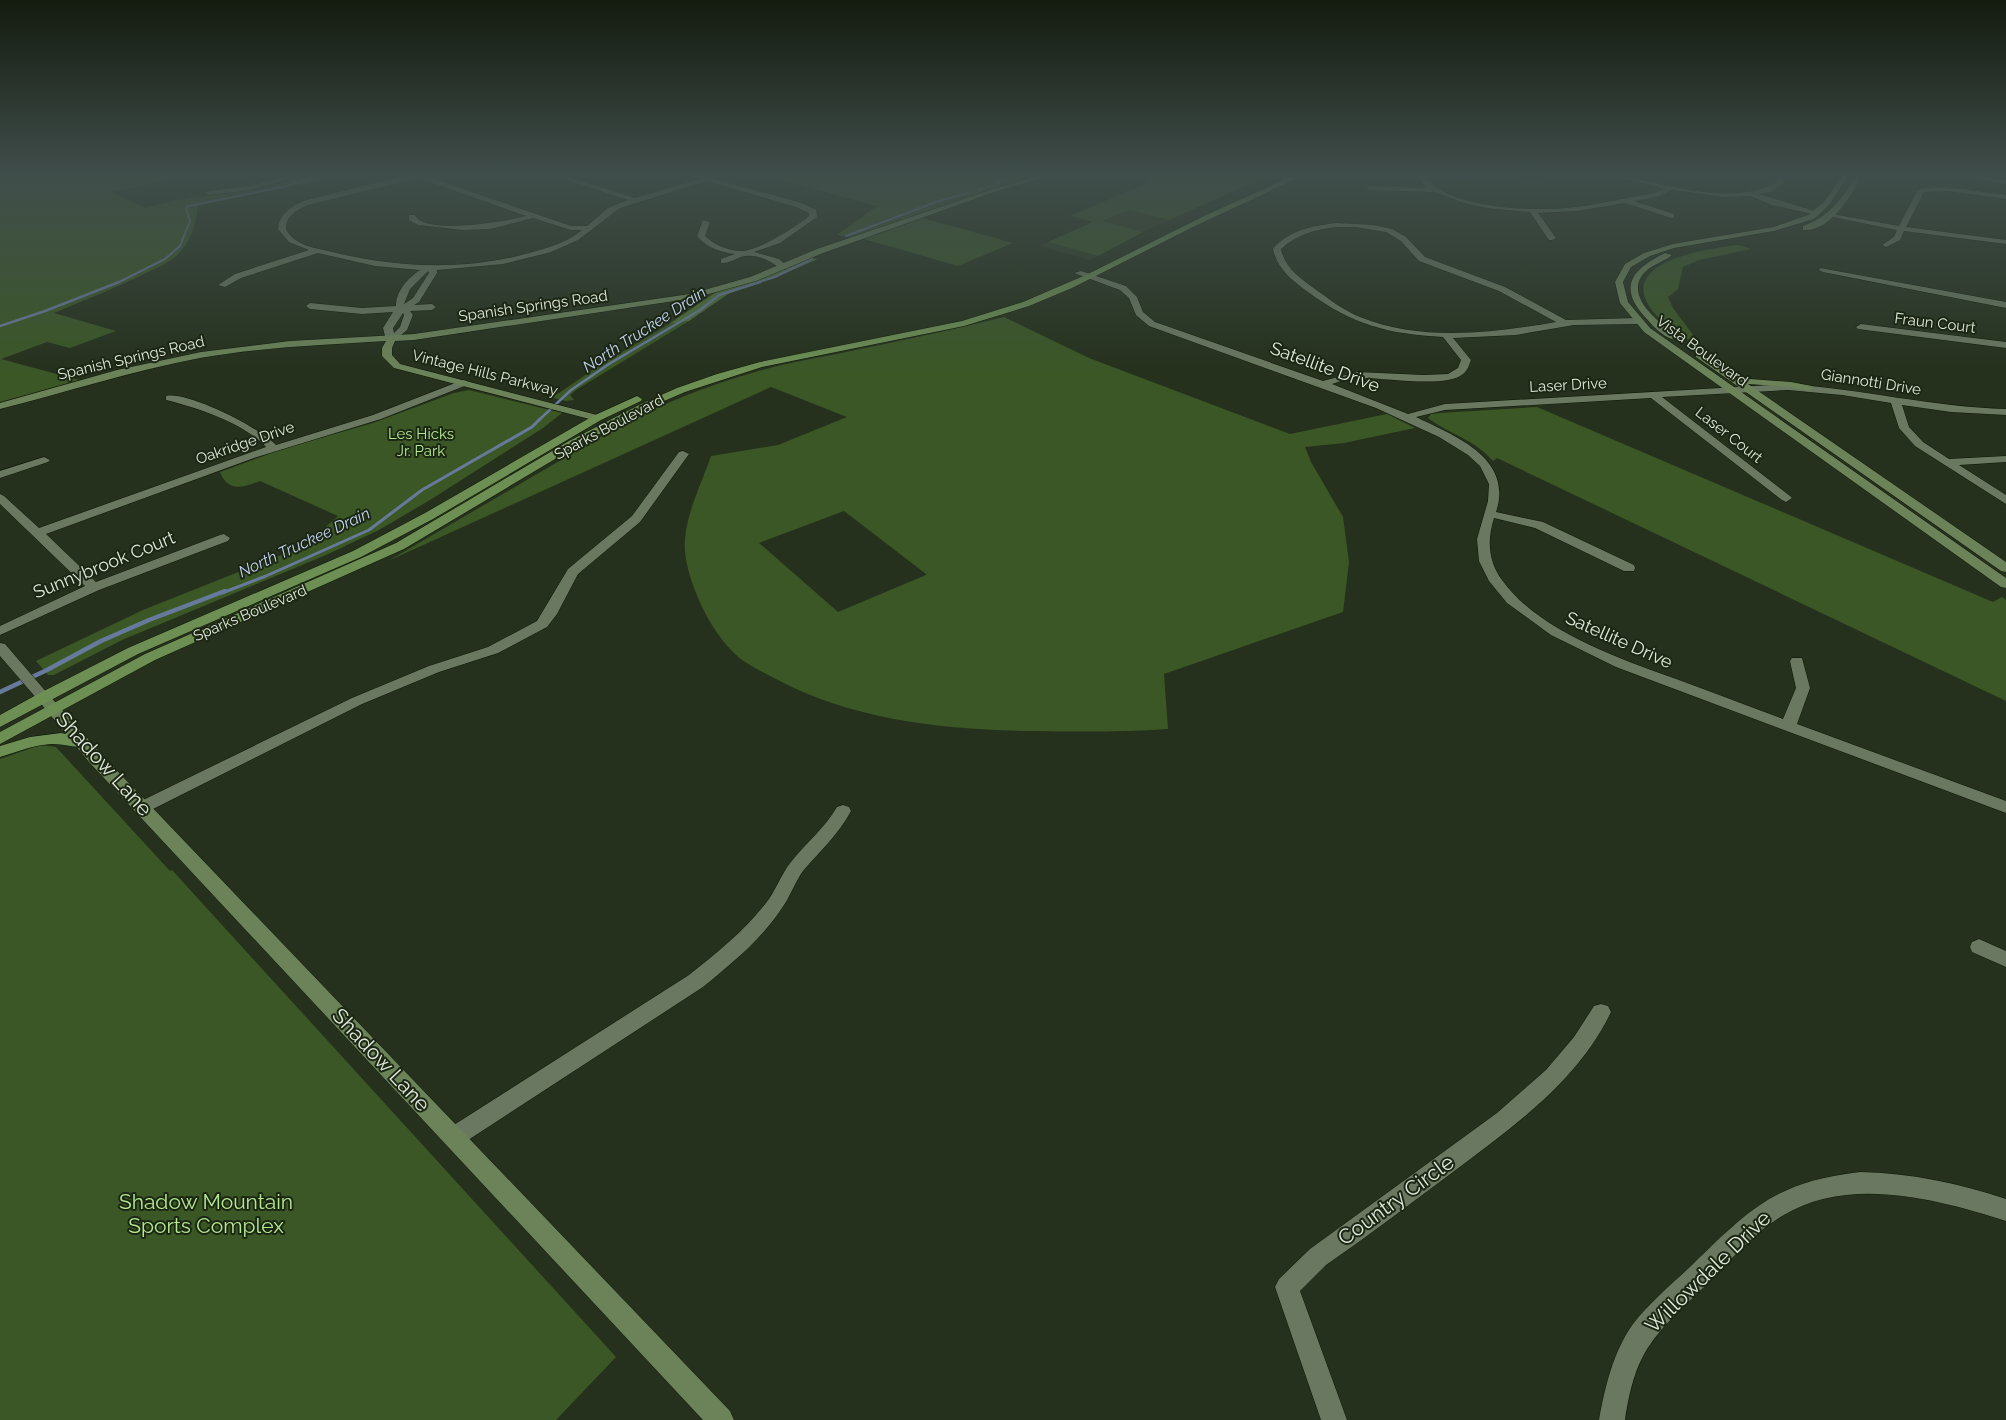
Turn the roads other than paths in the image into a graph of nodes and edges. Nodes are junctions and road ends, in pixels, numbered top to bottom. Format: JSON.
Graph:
{"nodes":[{"id":1,"x":290,"y":239,"type":"edge"},
{"id":2,"x":573,"y":239,"type":"edge"},
{"id":3,"x":704,"y":239,"type":"edge"},
{"id":4,"x":779,"y":239,"type":"edge"},
{"id":5,"x":853,"y":239,"type":"edge"},
{"id":6,"x":1145,"y":239,"type":"edge"},
{"id":7,"x":1160,"y":239,"type":"edge"},
{"id":8,"x":1288,"y":239,"type":"edge"},
{"id":9,"x":1404,"y":239,"type":"edge"},
{"id":10,"x":1712,"y":239,"type":"edge"},
{"id":11,"x":1747,"y":239,"type":"edge"},
{"id":12,"x":1896,"y":239,"type":"edge"},
{"id":13,"x":1984,"y":239,"type":"edge"},
{"id":14,"x":2006,"y":242,"type":"edge"},
{"id":15,"x":1886,"y":245,"type":"dead end"},
{"id":16,"x":318,"y":250,"type":"junction"},
{"id":17,"x":741,"y":254,"type":"junction"},
{"id":18,"x":724,"y":261,"type":"dead end"},
{"id":19,"x":430,"y":267,"type":"junction"},
{"id":20,"x":782,"y":267,"type":"junction"},
{"id":21,"x":1823,"y":270,"type":"dead end"},
{"id":22,"x":1084,"y":275,"type":"junction"},
{"id":23,"x":222,"y":284,"type":"dead end"},
{"id":24,"x":2006,"y":305,"type":"edge"},
{"id":25,"x":310,"y":306,"type":"dead end"},
{"id":26,"x":432,"y":306,"type":"dead end"},
{"id":27,"x":404,"y":309,"type":"junction"},
{"id":28,"x":1637,"y":321,"type":"junction"},
{"id":29,"x":1565,"y":323,"type":"junction"},
{"id":30,"x":1861,"y":327,"type":"dead end"},
{"id":31,"x":1447,"y":336,"type":"junction"},
{"id":32,"x":391,"y":340,"type":"junction"},
{"id":33,"x":2006,"y":345,"type":"edge"},
{"id":34,"x":1462,"y":357,"type":"junction"},
{"id":35,"x":1453,"y":365,"type":"junction"},
{"id":36,"x":1464,"y":367,"type":"junction"},
{"id":37,"x":1450,"y":375,"type":"junction"},
{"id":38,"x":1734,"y":379,"type":"junction"},
{"id":39,"x":462,"y":383,"type":"junction"},
{"id":40,"x":1322,"y":384,"type":"junction"},
{"id":41,"x":1808,"y":388,"type":"junction"},
{"id":42,"x":1749,"y":389,"type":"junction"},
{"id":43,"x":1731,"y":390,"type":"junction"},
{"id":44,"x":1653,"y":395,"type":"junction"},
{"id":45,"x":170,"y":398,"type":"dead end"},
{"id":46,"x":660,"y":399,"type":"junction"},
{"id":47,"x":1896,"y":401,"type":"junction"},
{"id":48,"x":0,"y":406,"type":"edge"},
{"id":49,"x":2006,"y":412,"type":"edge"},
{"id":50,"x":1408,"y":417,"type":"junction"},
{"id":51,"x":597,"y":418,"type":"junction"},
{"id":52,"x":273,"y":448,"type":"junction"},
{"id":53,"x":683,"y":454,"type":"dead end"},
{"id":54,"x":2006,"y":459,"type":"edge"},
{"id":55,"x":44,"y":460,"type":"dead end"},
{"id":56,"x":1947,"y":462,"type":"junction"},
{"id":57,"x":0,"y":475,"type":"edge"},
{"id":58,"x":0,"y":498,"type":"edge"},
{"id":59,"x":1786,"y":498,"type":"dead end"},
{"id":60,"x":2006,"y":500,"type":"edge"},
{"id":61,"x":471,"y":505,"type":"junction"},
{"id":62,"x":1491,"y":514,"type":"junction"},
{"id":63,"x":38,"y":533,"type":"junction"},
{"id":64,"x":224,"y":538,"type":"dead end"},
{"id":65,"x":1629,"y":568,"type":"dead end"},
{"id":66,"x":2006,"y":568,"type":"edge"},
{"id":67,"x":2006,"y":584,"type":"edge"},
{"id":68,"x":94,"y":587,"type":"junction"},
{"id":69,"x":0,"y":631,"type":"edge"},
{"id":70,"x":0,"y":646,"type":"edge"},
{"id":71,"x":1797,"y":661,"type":"dead end"},
{"id":72,"x":38,"y":690,"type":"junction"},
{"id":73,"x":0,"y":722,"type":"edge"},
{"id":74,"x":1788,"y":726,"type":"junction"},
{"id":75,"x":0,"y":739,"type":"edge"},
{"id":76,"x":82,"y":742,"type":"junction"},
{"id":77,"x":0,"y":752,"type":"edge"},
{"id":78,"x":143,"y":808,"type":"junction"},
{"id":79,"x":2006,"y":808,"type":"edge"},
{"id":80,"x":843,"y":811,"type":"dead end"},
{"id":81,"x":1979,"y":948,"type":"dead end"},
{"id":82,"x":2006,"y":959,"type":"edge"},
{"id":83,"x":1601,"y":1012,"type":"dead end"},
{"id":84,"x":454,"y":1137,"type":"junction"},
{"id":85,"x":2006,"y":1210,"type":"edge"},
{"id":86,"x":722,"y":1420,"type":"edge"},
{"id":87,"x":1334,"y":1420,"type":"edge"},
{"id":88,"x":1612,"y":1420,"type":"edge"}],
"edges":[{"from":1,"to":16,"type":"street"},
{"from":2,"to":19,"type":"street"},
{"from":3,"to":17,"type":"street"},
{"from":4,"to":17,"type":"street"},
{"from":5,"to":20,"type":"main road","name":"Spanish Springs Road"},
{"from":6,"to":22,"type":"main road","name":"Sparks Boulevard"},
{"from":7,"to":22,"type":"main road","name":"Sparks Boulevard"},
{"from":8,"to":31,"type":"street"},
{"from":9,"to":29,"type":"street"},
{"from":10,"to":28,"type":"main road","name":"Vista Boulevard"},
{"from":11,"to":38,"type":"main road","name":"Vista Boulevard"},
{"from":12,"to":15,"type":"street"},
{"from":13,"to":14,"type":"street"},
{"from":16,"to":19,"type":"street"},
{"from":16,"to":23,"type":"street"},
{"from":17,"to":18,"type":"street"},
{"from":17,"to":20,"type":"street"},
{"from":19,"to":27,"type":"street","name":"Vintage Hills Parkway"},
{"from":19,"to":27,"type":"street","name":"Vintage Hills Parkway"},
{"from":20,"to":32,"type":"main road","name":"Spanish Springs Road"},
{"from":21,"to":24,"type":"street"},
{"from":22,"to":40,"type":"street","name":"Satellite Drive"},
{"from":22,"to":46,"type":"main road","name":"Sparks Boulevard"},
{"from":22,"to":51,"type":"main road","name":"Sparks Boulevard"},
{"from":25,"to":27,"type":"street"},
{"from":26,"to":27,"type":"street"},
{"from":27,"to":32,"type":"street","name":"Vintage Hills Parkway"},
{"from":27,"to":32,"type":"street","name":"Vintage Hills Parkway"},
{"from":28,"to":29,"type":"street"},
{"from":28,"to":43,"type":"main road","name":"Vista Boulevard"},
{"from":29,"to":31,"type":"street"},
{"from":30,"to":33,"type":"street","name":"Fraun Court"},
{"from":31,"to":34,"type":"street"},
{"from":32,"to":39,"type":"main road","name":"Vintage Hills Parkway"},
{"from":32,"to":48,"type":"main road","name":"Spanish Springs Road"},
{"from":34,"to":35,"type":"street"},
{"from":34,"to":36,"type":"street"},
{"from":35,"to":36,"type":"street"},
{"from":35,"to":37,"type":"street"},
{"from":36,"to":37,"type":"street"},
{"from":37,"to":40,"type":"street"},
{"from":38,"to":41,"type":"main road"},
{"from":38,"to":42,"type":"main road","name":"Vista Boulevard"},
{"from":39,"to":51,"type":"main road","name":"Vintage Hills Parkway"},
{"from":39,"to":52,"type":"street","name":"Oakridge Drive"},
{"from":40,"to":50,"type":"street","name":"Satellite Drive"},
{"from":41,"to":42,"type":"street","name":"Giannotti Drive"},
{"from":41,"to":47,"type":"street","name":"Giannotti Drive"},
{"from":42,"to":43,"type":"street","name":"Giannotti Drive"},
{"from":42,"to":66,"type":"main road","name":"Vista Boulevard"},
{"from":43,"to":44,"type":"street","name":"Laser Drive"},
{"from":43,"to":67,"type":"main road","name":"Vista Boulevard"},
{"from":44,"to":50,"type":"street","name":"Laser Drive"},
{"from":44,"to":59,"type":"street","name":"Laser Court"},
{"from":45,"to":52,"type":"street"},
{"from":46,"to":51,"type":"main road"},
{"from":46,"to":61,"type":"main road","name":"Sparks Boulevard"},
{"from":47,"to":49,"type":"street","name":"Giannotti Drive"},
{"from":47,"to":56,"type":"street"},
{"from":50,"to":62,"type":"street","name":"Satellite Drive"},
{"from":51,"to":61,"type":"main road"},
{"from":51,"to":72,"type":"main road","name":"Sparks Boulevard"},
{"from":52,"to":63,"type":"street","name":"Oakridge Drive"},
{"from":53,"to":78,"type":"street"},
{"from":54,"to":56,"type":"street"},
{"from":55,"to":57,"type":"street"},
{"from":56,"to":60,"type":"street"},
{"from":58,"to":63,"type":"street"},
{"from":61,"to":72,"type":"main road","name":"Sparks Boulevard"},
{"from":62,"to":65,"type":"street"},
{"from":62,"to":74,"type":"street","name":"Satellite Drive"},
{"from":63,"to":68,"type":"street"},
{"from":64,"to":68,"type":"street","name":"Sunnybrook Court"},
{"from":68,"to":69,"type":"street","name":"Sunnybrook Court"},
{"from":70,"to":72,"type":"street"},
{"from":71,"to":74,"type":"street"},
{"from":72,"to":73,"type":"main road","name":"Sparks Boulevard"},
{"from":72,"to":75,"type":"main road","name":"Sparks Boulevard"},
{"from":72,"to":76,"type":"main road","name":"Shadow Lane"},
{"from":74,"to":79,"type":"street","name":"Satellite Drive"},
{"from":76,"to":77,"type":"main road"},
{"from":76,"to":78,"type":"main road","name":"Shadow Lane"},
{"from":78,"to":84,"type":"main road","name":"Shadow Lane"},
{"from":80,"to":84,"type":"street"},
{"from":81,"to":82,"type":"street"},
{"from":83,"to":87,"type":"street","name":"Country Circle"},
{"from":84,"to":86,"type":"main road","name":"Shadow Lane"},
{"from":85,"to":88,"type":"street","name":"Willowdale Drive"}]}
